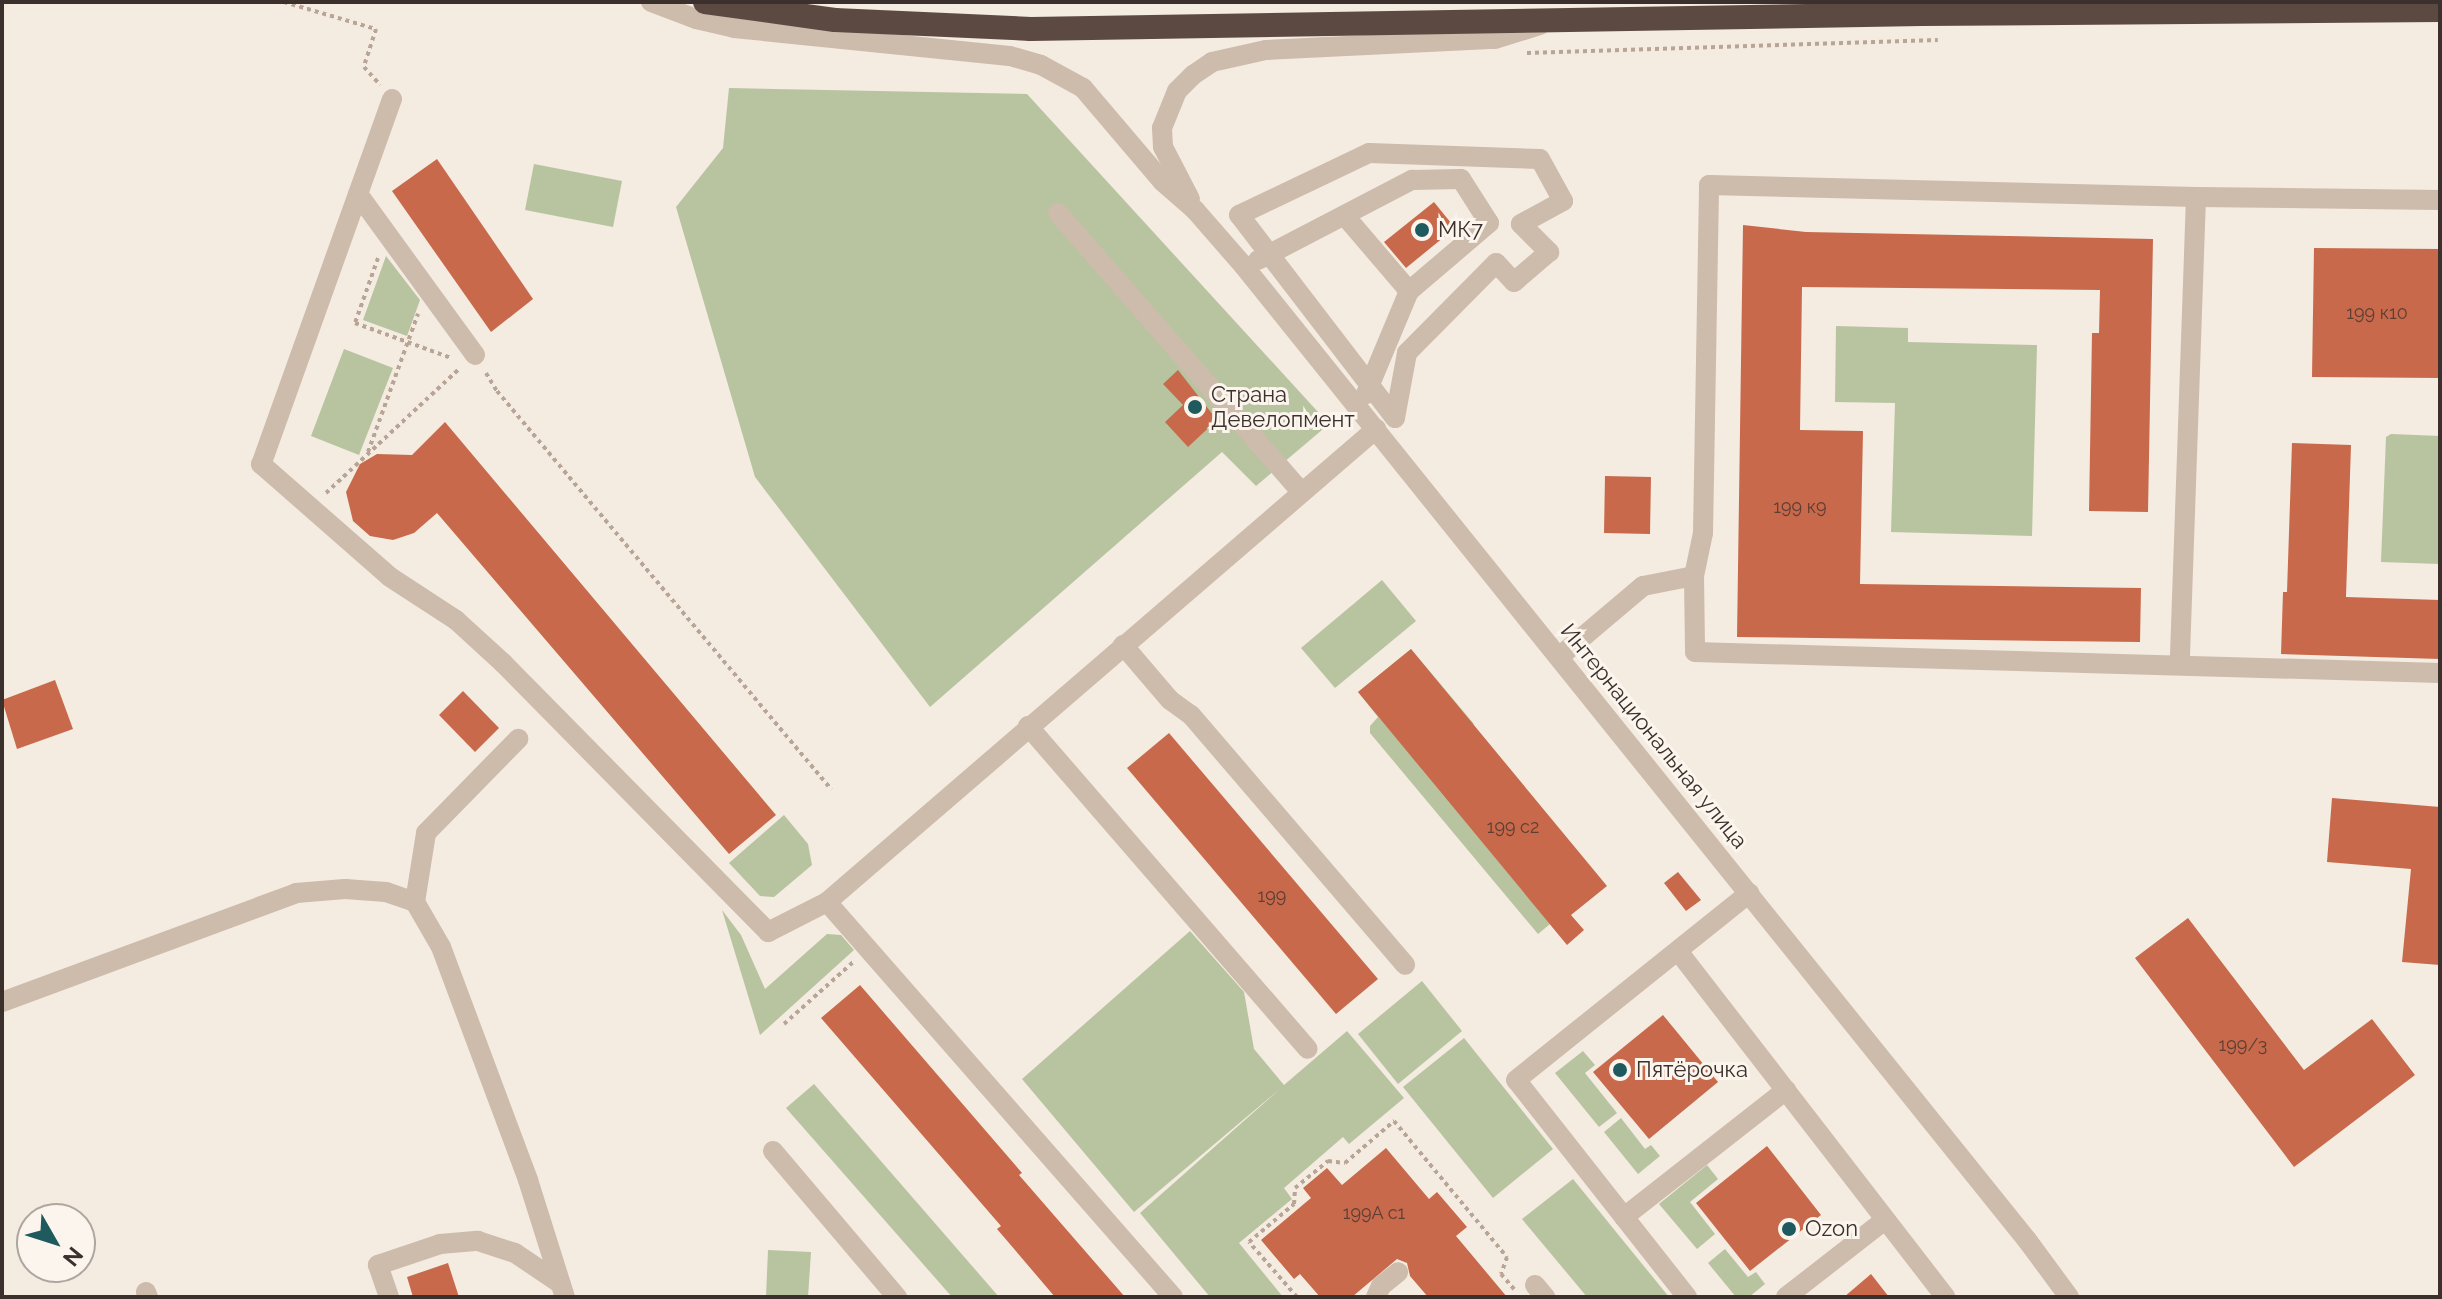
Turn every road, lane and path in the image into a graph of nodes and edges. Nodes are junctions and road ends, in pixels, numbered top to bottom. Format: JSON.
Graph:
{"nodes":[{"id":1,"x":284,"y":2,"type":"edge"},
{"id":2,"x":651,"y":2,"type":"edge"},
{"id":3,"x":705,"y":2,"type":"edge"},
{"id":4,"x":2440,"y":10,"type":"edge"},
{"id":5,"x":1553,"y":21,"type":"junction"},
{"id":6,"x":392,"y":99,"type":"joint"},
{"id":7,"x":358,"y":194,"type":"junction"},
{"id":8,"x":2196,"y":197,"type":"junction"},
{"id":9,"x":2440,"y":200,"type":"edge"},
{"id":10,"x":1195,"y":210,"type":"junction"},
{"id":11,"x":1058,"y":213,"type":"dead end"},
{"id":12,"x":1345,"y":216,"type":"junction"},
{"id":13,"x":387,"y":233,"type":"junction"},
{"id":14,"x":1268,"y":256,"type":"junction"},
{"id":15,"x":1243,"y":265,"type":"junction"},
{"id":16,"x":427,"y":289,"type":"junction"},
{"id":17,"x":1409,"y":291,"type":"junction"},
{"id":18,"x":408,"y":343,"type":"junction"},
{"id":19,"x":475,"y":355,"type":"joint"},
{"id":20,"x":1368,"y":384,"type":"junction"},
{"id":21,"x":1370,"y":421,"type":"junction"},
{"id":22,"x":366,"y":456,"type":"junction"},
{"id":23,"x":1301,"y":492,"type":"junction"},
{"id":24,"x":311,"y":507,"type":"junction"},
{"id":25,"x":1694,"y":576,"type":"junction"},
{"id":26,"x":1123,"y":645,"type":"junction"},
{"id":27,"x":1559,"y":657,"type":"junction"},
{"id":28,"x":2180,"y":663,"type":"junction"},
{"id":29,"x":2440,"y":673,"type":"edge"},
{"id":30,"x":1028,"y":726,"type":"junction"},
{"id":31,"x":518,"y":739,"type":"dead end"},
{"id":32,"x":831,"y":789,"type":"dead end"},
{"id":33,"x":1749,"y":893,"type":"junction"},
{"id":34,"x":415,"y":902,"type":"junction"},
{"id":35,"x":827,"y":902,"type":"junction"},
{"id":36,"x":1678,"y":951,"type":"junction"},
{"id":37,"x":856,"y":960,"type":"dead end"},
{"id":38,"x":1405,"y":965,"type":"dead end"},
{"id":39,"x":2,"y":1002,"type":"edge"},
{"id":40,"x":784,"y":1024,"type":"dead end"},
{"id":41,"x":1308,"y":1049,"type":"dead end"},
{"id":42,"x":1786,"y":1090,"type":"junction"},
{"id":43,"x":773,"y":1151,"type":"dead end"},
{"id":44,"x":1624,"y":1217,"type":"junction"},
{"id":45,"x":1885,"y":1220,"type":"junction"},
{"id":46,"x":1398,"y":1272,"type":"dead end"},
{"id":47,"x":563,"y":1290,"type":"edge"},
{"id":48,"x":1533,"y":1293,"type":"edge"},
{"id":49,"x":2062,"y":1294,"type":"edge"},
{"id":50,"x":389,"y":1297,"type":"edge"},
{"id":51,"x":897,"y":1297,"type":"edge"},
{"id":52,"x":1173,"y":1297,"type":"edge"},
{"id":53,"x":1297,"y":1297,"type":"edge"},
{"id":54,"x":1376,"y":1297,"type":"edge"},
{"id":55,"x":1687,"y":1297,"type":"edge"},
{"id":56,"x":1786,"y":1297,"type":"edge"},
{"id":57,"x":1945,"y":1297,"type":"edge"}],
"edges":[{"from":1,"to":6,"type":"path"},
{"from":2,"to":10,"type":"street"},
{"from":3,"to":5,"type":"highway"},
{"from":4,"to":5,"type":"highway"},
{"from":5,"to":10,"type":"street"},
{"from":6,"to":7,"type":"street"},
{"from":7,"to":13,"type":"street"},
{"from":7,"to":24,"type":"street"},
{"from":8,"to":9,"type":"street"},
{"from":8,"to":25,"type":"street"},
{"from":8,"to":28,"type":"street"},
{"from":10,"to":15,"type":"street","name":"Интернациональная улица"},
{"from":11,"to":23,"type":"street"},
{"from":12,"to":14,"type":"street"},
{"from":12,"to":17,"type":"street"},
{"from":12,"to":17,"type":"street"},
{"from":13,"to":16,"type":"street"},
{"from":13,"to":18,"type":"path"},
{"from":14,"to":15,"type":"street"},
{"from":14,"to":20,"type":"street"},
{"from":14,"to":20,"type":"street"},
{"from":15,"to":21,"type":"street","name":"Интернациональная улица"},
{"from":16,"to":18,"type":"path"},
{"from":16,"to":19,"type":"street"},
{"from":17,"to":20,"type":"street"},
{"from":18,"to":22,"type":"path"},
{"from":18,"to":22,"type":"path"},
{"from":19,"to":32,"type":"path"},
{"from":20,"to":21,"type":"street"},
{"from":21,"to":23,"type":"street"},
{"from":21,"to":27,"type":"street","name":"Интернациональная улица"},
{"from":22,"to":24,"type":"path"},
{"from":23,"to":26,"type":"street"},
{"from":24,"to":35,"type":"street"},
{"from":25,"to":27,"type":"street"},
{"from":25,"to":28,"type":"street"},
{"from":26,"to":30,"type":"street"},
{"from":26,"to":38,"type":"street"},
{"from":27,"to":33,"type":"street","name":"Интернациональная улица"},
{"from":28,"to":29,"type":"street"},
{"from":30,"to":35,"type":"street"},
{"from":30,"to":41,"type":"street"},
{"from":31,"to":34,"type":"street"},
{"from":33,"to":36,"type":"street"},
{"from":33,"to":49,"type":"street","name":"Интернациональная улица"},
{"from":34,"to":39,"type":"street"},
{"from":34,"to":47,"type":"street"},
{"from":35,"to":52,"type":"street"},
{"from":36,"to":42,"type":"street"},
{"from":36,"to":44,"type":"street"},
{"from":37,"to":40,"type":"path"},
{"from":42,"to":44,"type":"street"},
{"from":42,"to":45,"type":"street"},
{"from":43,"to":51,"type":"street"},
{"from":44,"to":55,"type":"street"},
{"from":45,"to":56,"type":"street"},
{"from":45,"to":57,"type":"street"},
{"from":46,"to":54,"type":"street"},
{"from":47,"to":50,"type":"street"},
{"from":48,"to":53,"type":"path"}]}
